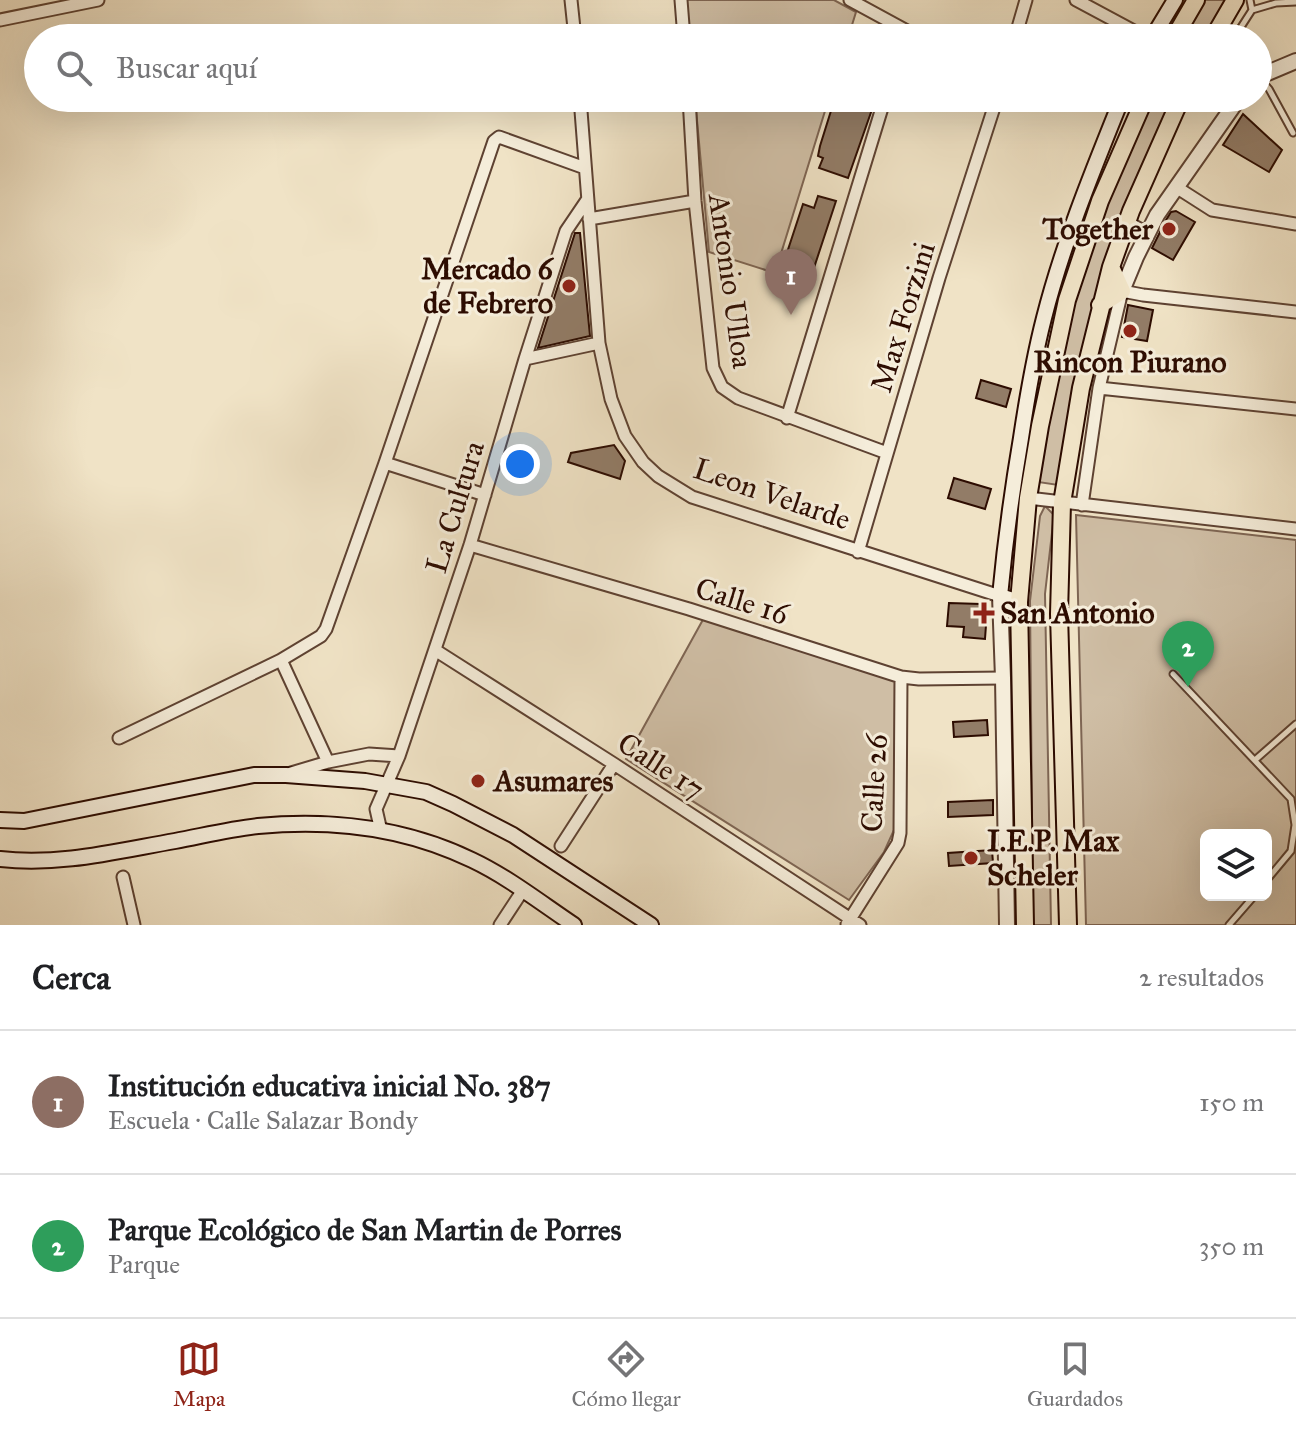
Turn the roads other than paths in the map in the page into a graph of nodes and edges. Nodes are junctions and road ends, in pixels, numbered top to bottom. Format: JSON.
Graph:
{"nodes":[{"id":1,"x":98,"y":0,"type":"edge"},
{"id":2,"x":571,"y":0,"type":"edge"},
{"id":3,"x":681,"y":0,"type":"edge"},
{"id":4,"x":850,"y":0,"type":"edge"},
{"id":5,"x":1026,"y":0,"type":"edge"},
{"id":6,"x":1076,"y":0,"type":"edge"},
{"id":7,"x":1175,"y":0,"type":"edge"},
{"id":8,"x":1196,"y":0,"type":"edge"},
{"id":9,"x":1235,"y":0,"type":"edge"},
{"id":10,"x":1250,"y":0,"type":"edge"},
{"id":11,"x":1296,"y":2,"type":"edge"},
{"id":12,"x":1252,"y":10,"type":"junction"},
{"id":13,"x":0,"y":20,"type":"edge"},
{"id":14,"x":574,"y":24,"type":"edge"},
{"id":15,"x":683,"y":24,"type":"edge"},
{"id":16,"x":888,"y":24,"type":"edge"},
{"id":17,"x":1019,"y":24,"type":"edge"},
{"id":18,"x":1122,"y":24,"type":"edge"},
{"id":19,"x":1159,"y":24,"type":"edge"},
{"id":20,"x":1182,"y":24,"type":"edge"},
{"id":21,"x":1221,"y":24,"type":"edge"},
{"id":22,"x":1243,"y":24,"type":"edge"},
{"id":23,"x":1296,"y":61,"type":"edge"},
{"id":24,"x":1272,"y":71,"type":"edge"},
{"id":25,"x":1272,"y":94,"type":"edge"},
{"id":26,"x":581,"y":112,"type":"edge"},
{"id":27,"x":690,"y":112,"type":"edge"},
{"id":28,"x":881,"y":112,"type":"edge"},
{"id":29,"x":992,"y":112,"type":"edge"},
{"id":30,"x":1116,"y":112,"type":"edge"},
{"id":31,"x":1139,"y":112,"type":"edge"},
{"id":32,"x":1174,"y":112,"type":"edge"},
{"id":33,"x":1179,"y":112,"type":"edge"},
{"id":34,"x":1229,"y":112,"type":"edge"},
{"id":35,"x":1171,"y":119,"type":"junction"},
{"id":36,"x":1293,"y":133,"type":"dead end"},
{"id":37,"x":585,"y":168,"type":"junction"},
{"id":38,"x":1176,"y":187,"type":"junction"},
{"id":39,"x":587,"y":200,"type":"junction"},
{"id":40,"x":695,"y":201,"type":"junction"},
{"id":41,"x":589,"y":219,"type":"junction"},
{"id":42,"x":1127,"y":222,"type":"junction"},
{"id":43,"x":1296,"y":224,"type":"edge"},
{"id":44,"x":1147,"y":233,"type":"junction"},
{"id":45,"x":1111,"y":267,"type":"junction"},
{"id":46,"x":1122,"y":291,"type":"junction"},
{"id":47,"x":1100,"y":305,"type":"junction"},
{"id":48,"x":1296,"y":312,"type":"edge"},
{"id":49,"x":599,"y":343,"type":"junction"},
{"id":50,"x":525,"y":359,"type":"junction"},
{"id":51,"x":1099,"y":388,"type":"junction"},
{"id":52,"x":1296,"y":409,"type":"edge"},
{"id":53,"x":787,"y":418,"type":"junction"},
{"id":54,"x":887,"y":453,"type":"junction"},
{"id":55,"x":385,"y":463,"type":"junction"},
{"id":56,"x":485,"y":495,"type":"junction"},
{"id":57,"x":1028,"y":498,"type":"junction"},
{"id":58,"x":1062,"y":503,"type":"junction"},
{"id":59,"x":1082,"y":505,"type":"junction"},
{"id":60,"x":1296,"y":529,"type":"edge"},
{"id":61,"x":470,"y":545,"type":"junction"},
{"id":62,"x":858,"y":552,"type":"junction"},
{"id":63,"x":1000,"y":596,"type":"junction"},
{"id":64,"x":1019,"y":602,"type":"junction"},
{"id":65,"x":435,"y":650,"type":"junction"},
{"id":66,"x":281,"y":660,"type":"junction"},
{"id":67,"x":1173,"y":674,"type":"dead end"},
{"id":68,"x":901,"y":677,"type":"junction"},
{"id":69,"x":1003,"y":678,"type":"junction"},
{"id":70,"x":1296,"y":724,"type":"edge"},
{"id":71,"x":119,"y":738,"type":"dead end"},
{"id":72,"x":399,"y":756,"type":"junction"},
{"id":73,"x":1255,"y":760,"type":"junction"},
{"id":74,"x":328,"y":762,"type":"junction"},
{"id":75,"x":614,"y":764,"type":"junction"},
{"id":76,"x":286,"y":775,"type":"junction"},
{"id":77,"x":387,"y":784,"type":"junction"},
{"id":78,"x":0,"y":820,"type":"edge"},
{"id":79,"x":381,"y":831,"type":"junction"},
{"id":80,"x":561,"y":846,"type":"dead end"},
{"id":81,"x":0,"y":859,"type":"edge"},
{"id":82,"x":1272,"y":874,"type":"edge"},
{"id":83,"x":123,"y":877,"type":"dead end"},
{"id":84,"x":523,"y":890,"type":"junction"},
{"id":85,"x":1250,"y":901,"type":"edge"},
{"id":86,"x":1071,"y":922,"type":"edge"},
{"id":87,"x":852,"y":923,"type":"edge"},
{"id":88,"x":134,"y":925,"type":"edge"},
{"id":89,"x":500,"y":925,"type":"edge"},
{"id":90,"x":574,"y":925,"type":"edge"},
{"id":91,"x":651,"y":925,"type":"edge"},
{"id":92,"x":1007,"y":925,"type":"edge"},
{"id":93,"x":1025,"y":925,"type":"edge"},
{"id":94,"x":1229,"y":925,"type":"edge"}],
"edges":[{"from":1,"to":13,"type":"street"},
{"from":2,"to":14,"type":"street"},
{"from":3,"to":15,"type":"street"},
{"from":4,"to":16,"type":"street"},
{"from":5,"to":17,"type":"street"},
{"from":6,"to":18,"type":"street"},
{"from":7,"to":19,"type":"main road"},
{"from":8,"to":20,"type":"main road"},
{"from":9,"to":21,"type":"main road"},
{"from":10,"to":12,"type":"lane"},
{"from":11,"to":12,"type":"lane"},
{"from":12,"to":22,"type":"lane"},
{"from":23,"to":24,"type":"main road"},
{"from":25,"to":36,"type":"lane"},
{"from":26,"to":37,"type":"street","name":"Leon Velarde"},
{"from":27,"to":40,"type":"street","name":"Antonio Ulloa"},
{"from":28,"to":53,"type":"street"},
{"from":29,"to":54,"type":"street","name":"Max Forzini"},
{"from":30,"to":63,"type":"main road"},
{"from":31,"to":57,"type":"main road"},
{"from":32,"to":35,"type":"main road"},
{"from":33,"to":35,"type":"lane"},
{"from":34,"to":38,"type":"main road"},
{"from":35,"to":42,"type":"main road"},
{"from":37,"to":39,"type":"street","name":"Leon Velarde"},
{"from":37,"to":55,"type":"street"},
{"from":38,"to":43,"type":"street"},
{"from":38,"to":44,"type":"main road"},
{"from":39,"to":41,"type":"street","name":"Leon Velarde"},
{"from":39,"to":50,"type":"street","name":"La Cultura"},
{"from":40,"to":41,"type":"street"},
{"from":40,"to":53,"type":"street","name":"Antonio Ulloa"},
{"from":41,"to":49,"type":"street","name":"Leon Velarde"},
{"from":42,"to":44,"type":"street"},
{"from":42,"to":45,"type":"main road"},
{"from":44,"to":46,"type":"main road"},
{"from":45,"to":46,"type":"main road"},
{"from":45,"to":47,"type":"main road"},
{"from":46,"to":47,"type":"main road"},
{"from":46,"to":48,"type":"street"},
{"from":46,"to":51,"type":"street"},
{"from":47,"to":58,"type":"main road"},
{"from":49,"to":50,"type":"street"},
{"from":49,"to":62,"type":"street","name":"Leon Velarde"},
{"from":50,"to":56,"type":"street","name":"La Cultura"},
{"from":51,"to":52,"type":"street"},
{"from":51,"to":59,"type":"street"},
{"from":53,"to":54,"type":"street","name":"Antonio Ulloa"},
{"from":54,"to":62,"type":"street","name":"Max Forzini"},
{"from":55,"to":56,"type":"street"},
{"from":55,"to":66,"type":"street"},
{"from":56,"to":61,"type":"street","name":"La Cultura"},
{"from":57,"to":58,"type":"street"},
{"from":57,"to":64,"type":"main road"},
{"from":58,"to":59,"type":"street"},
{"from":58,"to":86,"type":"main road"},
{"from":59,"to":60,"type":"street"},
{"from":61,"to":65,"type":"street","name":"La Cultura"},
{"from":61,"to":68,"type":"street","name":"Calle 16"},
{"from":62,"to":63,"type":"street","name":"Leon Velarde"},
{"from":63,"to":64,"type":"main road","name":"Leon Velarde"},
{"from":63,"to":69,"type":"main road"},
{"from":64,"to":93,"type":"main road"},
{"from":65,"to":72,"type":"street","name":"La Cultura"},
{"from":65,"to":75,"type":"street","name":"Calle 17"},
{"from":66,"to":71,"type":"street"},
{"from":66,"to":74,"type":"street"},
{"from":67,"to":73,"type":"lane"},
{"from":68,"to":69,"type":"street","name":"Calle 16"},
{"from":68,"to":87,"type":"street","name":"Calle 26"},
{"from":69,"to":92,"type":"main road"},
{"from":70,"to":73,"type":"lane"},
{"from":72,"to":74,"type":"street"},
{"from":72,"to":77,"type":"street","name":"La Cultura"},
{"from":73,"to":82,"type":"lane"},
{"from":74,"to":76,"type":"street"},
{"from":75,"to":80,"type":"street"},
{"from":75,"to":87,"type":"street","name":"Calle 17"},
{"from":76,"to":77,"type":"main road"},
{"from":76,"to":78,"type":"main road"},
{"from":77,"to":79,"type":"street","name":"La Cultura"},
{"from":77,"to":91,"type":"main road"},
{"from":79,"to":81,"type":"main road"},
{"from":79,"to":84,"type":"main road"},
{"from":83,"to":88,"type":"street"},
{"from":84,"to":89,"type":"street"},
{"from":84,"to":90,"type":"main road"},
{"from":85,"to":94,"type":"lane"}]}
